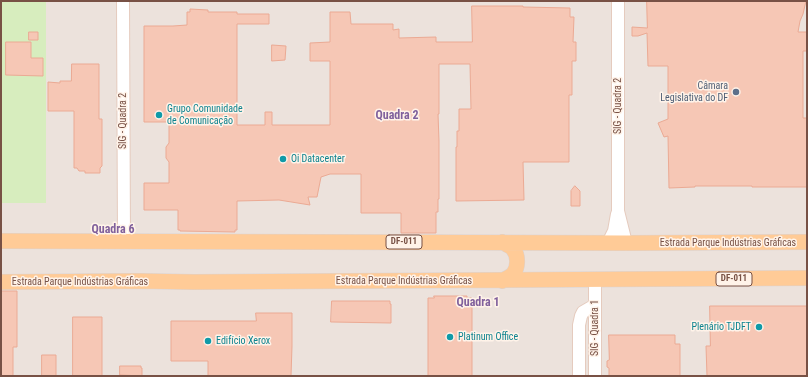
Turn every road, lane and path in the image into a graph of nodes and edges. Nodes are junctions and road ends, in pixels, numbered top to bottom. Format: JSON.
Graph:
{"nodes":[{"id":1,"x":123,"y":1,"type":"edge"},
{"id":2,"x":618,"y":1,"type":"edge"},
{"id":3,"x":618,"y":211,"type":"junction"},
{"id":4,"x":1,"y":241,"type":"edge"},
{"id":5,"x":124,"y":242,"type":"junction"},
{"id":6,"x":502,"y":242,"type":"junction"},
{"id":7,"x":807,"y":242,"type":"edge"},
{"id":8,"x":608,"y":243,"type":"junction"},
{"id":9,"x":626,"y":243,"type":"junction"},
{"id":10,"x":807,"y":278,"type":"edge"},
{"id":11,"x":595,"y":280,"type":"junction"},
{"id":12,"x":502,"y":281,"type":"junction"},
{"id":13,"x":1,"y":282,"type":"edge"},
{"id":14,"x":595,"y":305,"type":"junction"},
{"id":15,"x":579,"y":376,"type":"edge"},
{"id":16,"x":595,"y":376,"type":"edge"}],
"edges":[{"from":1,"to":5,"type":"street","name":"SIG - Quadra 2"},
{"from":2,"to":3,"type":"street","name":"SIG - Quadra 2"},
{"from":3,"to":8,"type":"street","name":"SIG - Quadra 2"},
{"from":3,"to":9,"type":"street","name":"SIG - Quadra 2"},
{"from":4,"to":5,"type":"main road","name":"Estrada Parque Indústrias Gráficas","number":"DF-011"},
{"from":5,"to":6,"type":"main road","name":"Estrada Parque Indústrias Gráficas","number":"DF-011"},
{"from":6,"to":8,"type":"main road","name":"Estrada Parque Indústrias Gráficas","number":"DF-011"},
{"from":6,"to":12,"type":"main road"},
{"from":7,"to":9,"type":"main road","name":"Estrada Parque Indústrias Gráficas","number":"DF-011"},
{"from":8,"to":9,"type":"main road","name":"Estrada Parque Indústrias Gráficas","number":"DF-011"},
{"from":10,"to":11,"type":"main road","name":"Estrada Parque Indústrias Gráficas","number":"DF-011"},
{"from":11,"to":12,"type":"main road","name":"Estrada Parque Indústrias Gráficas","number":"DF-011"},
{"from":11,"to":14,"type":"street","name":"SIG - Quadra 1"},
{"from":12,"to":13,"type":"main road","name":"Estrada Parque Indústrias Gráficas","number":"DF-011"},
{"from":14,"to":15,"type":"street"},
{"from":14,"to":16,"type":"street","name":"SIG - Quadra 1"}]}
